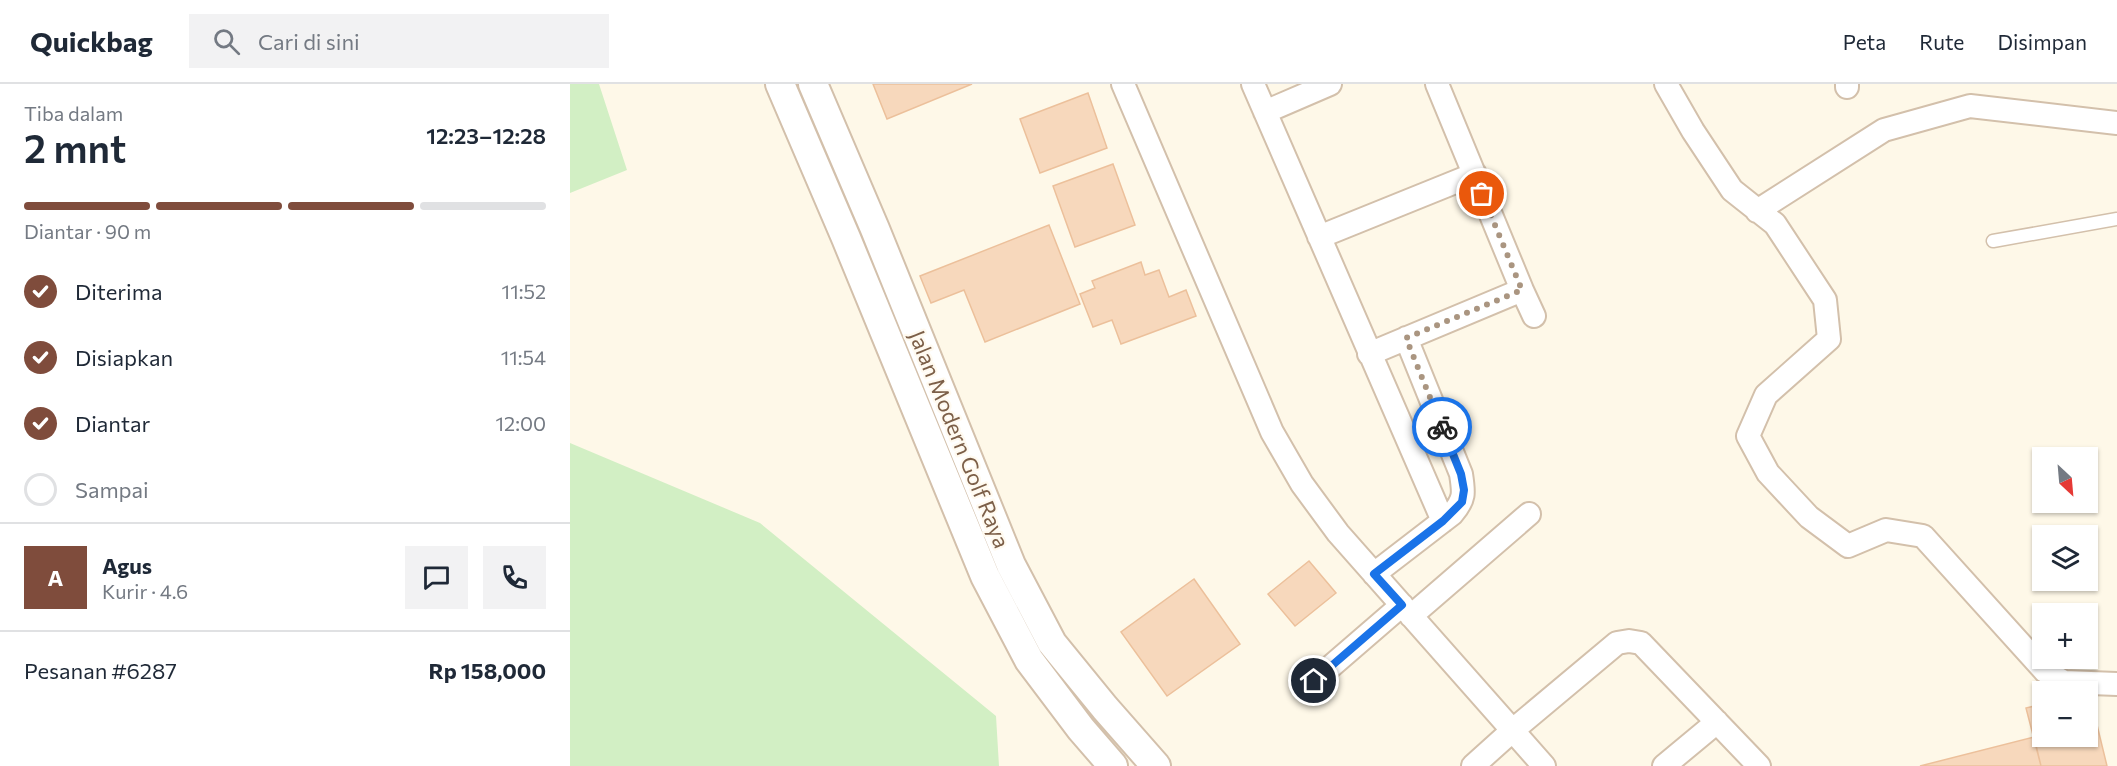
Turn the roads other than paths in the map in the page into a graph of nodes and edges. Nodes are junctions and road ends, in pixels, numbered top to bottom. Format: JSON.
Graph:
{"nodes":[{"id":1,"x":780,"y":84,"type":"edge"},
{"id":2,"x":813,"y":84,"type":"edge"},
{"id":3,"x":1123,"y":84,"type":"edge"},
{"id":4,"x":1253,"y":84,"type":"edge"},
{"id":5,"x":1330,"y":84,"type":"edge"},
{"id":6,"x":1437,"y":84,"type":"edge"},
{"id":7,"x":1666,"y":84,"type":"edge"},
{"id":8,"x":1265,"y":112,"type":"junction"},
{"id":9,"x":2117,"y":123,"type":"edge"},
{"id":10,"x":1475,"y":174,"type":"junction"},
{"id":11,"x":1757,"y":211,"type":"junction"},
{"id":12,"x":2117,"y":219,"type":"edge"},
{"id":13,"x":1318,"y":237,"type":"junction"},
{"id":14,"x":1993,"y":241,"type":"dead end"},
{"id":15,"x":1522,"y":290,"type":"junction"},
{"id":16,"x":1534,"y":316,"type":"dead end"},
{"id":17,"x":1406,"y":338,"type":"junction"},
{"id":18,"x":1369,"y":354,"type":"junction"},
{"id":19,"x":1529,"y":514,"type":"dead end"},
{"id":20,"x":1443,"y":521,"type":"junction"},
{"id":21,"x":1374,"y":574,"type":"junction"},
{"id":22,"x":1407,"y":611,"type":"junction"},
{"id":23,"x":1314,"y":681,"type":"dead end"},
{"id":24,"x":2117,"y":684,"type":"edge"},
{"id":25,"x":1717,"y":722,"type":"junction"},
{"id":26,"x":1513,"y":730,"type":"junction"},
{"id":27,"x":1113,"y":766,"type":"edge"},
{"id":28,"x":1156,"y":766,"type":"edge"},
{"id":29,"x":1473,"y":766,"type":"edge"},
{"id":30,"x":1544,"y":766,"type":"edge"},
{"id":31,"x":1664,"y":766,"type":"edge"},
{"id":32,"x":1759,"y":766,"type":"edge"}],
"edges":[{"from":1,"to":27,"type":"street","name":"Jalan Modern Golf Raya"},
{"from":2,"to":28,"type":"street","name":"Jalan Modern Golf Raya"},
{"from":3,"to":21,"type":"street"},
{"from":4,"to":8,"type":"street"},
{"from":5,"to":8,"type":"street"},
{"from":6,"to":10,"type":"street"},
{"from":7,"to":11,"type":"street"},
{"from":8,"to":13,"type":"street"},
{"from":9,"to":11,"type":"street"},
{"from":10,"to":13,"type":"street"},
{"from":10,"to":15,"type":"street"},
{"from":11,"to":24,"type":"street"},
{"from":12,"to":14,"type":"lane"},
{"from":13,"to":18,"type":"street"},
{"from":15,"to":16,"type":"street"},
{"from":15,"to":17,"type":"street"},
{"from":17,"to":18,"type":"street"},
{"from":17,"to":20,"type":"street"},
{"from":18,"to":20,"type":"street"},
{"from":19,"to":22,"type":"street"},
{"from":20,"to":21,"type":"street"},
{"from":21,"to":22,"type":"street"},
{"from":22,"to":23,"type":"street"},
{"from":22,"to":26,"type":"street"},
{"from":25,"to":26,"type":"street"},
{"from":25,"to":31,"type":"street"},
{"from":25,"to":32,"type":"street"},
{"from":26,"to":29,"type":"street"},
{"from":26,"to":30,"type":"street"}]}
